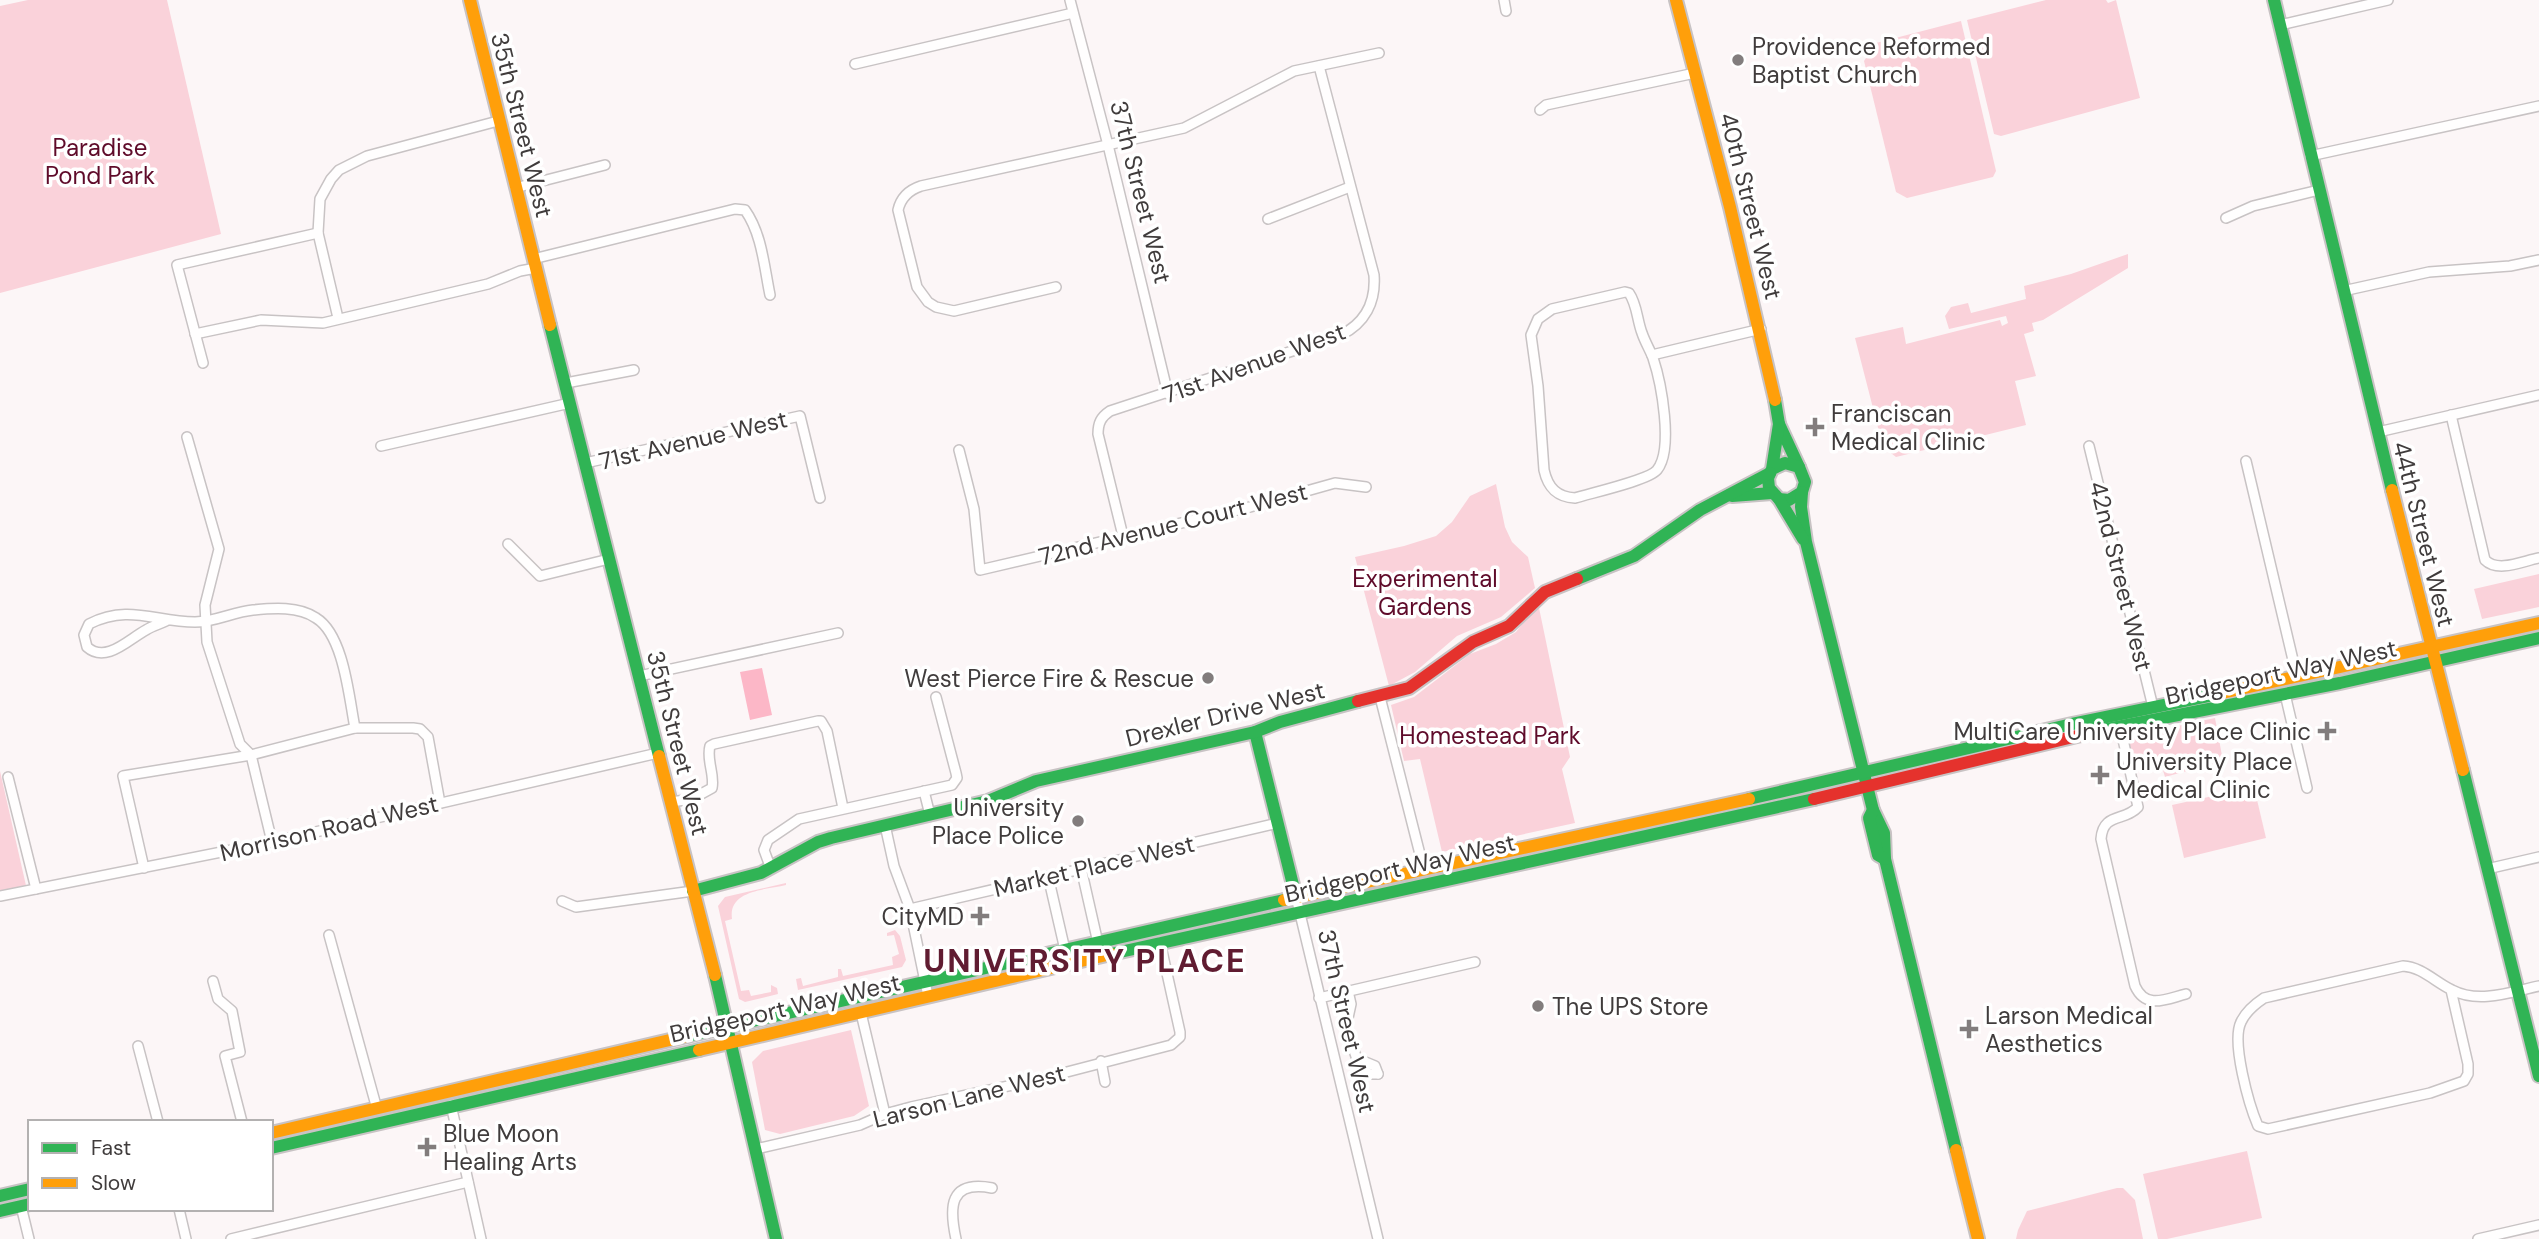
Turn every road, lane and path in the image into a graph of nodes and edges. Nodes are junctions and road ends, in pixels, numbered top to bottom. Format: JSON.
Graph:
{"nodes":[{"id":1,"x":470,"y":0,"type":"edge"},
{"id":2,"x":1070,"y":0,"type":"edge"},
{"id":3,"x":1504,"y":0,"type":"edge"},
{"id":4,"x":1676,"y":0,"type":"edge"},
{"id":5,"x":2274,"y":0,"type":"edge"},
{"id":6,"x":2388,"y":0,"type":"edge"},
{"id":7,"x":1506,"y":11,"type":"dead end"},
{"id":8,"x":1073,"y":13,"type":"junction"},
{"id":9,"x":2280,"y":25,"type":"junction"},
{"id":10,"x":1379,"y":53,"type":"dead end"},
{"id":11,"x":856,"y":64,"type":"dead end"},
{"id":12,"x":1319,"y":66,"type":"junction"},
{"id":13,"x":1695,"y":73,"type":"junction"},
{"id":14,"x":2539,"y":106,"type":"edge"},
{"id":15,"x":1540,"y":110,"type":"dead end"},
{"id":16,"x":498,"y":121,"type":"junction"},
{"id":17,"x":1108,"y":145,"type":"junction"},
{"id":18,"x":2310,"y":156,"type":"junction"},
{"id":19,"x":605,"y":165,"type":"dead end"},
{"id":20,"x":1350,"y":187,"type":"junction"},
{"id":21,"x":515,"y":188,"type":"junction"},
{"id":22,"x":2319,"y":191,"type":"junction"},
{"id":23,"x":2225,"y":218,"type":"dead end"},
{"id":24,"x":1268,"y":219,"type":"dead end"},
{"id":25,"x":318,"y":233,"type":"junction"},
{"id":26,"x":2539,"y":260,"type":"edge"},
{"id":27,"x":534,"y":264,"type":"junction"},
{"id":28,"x":1056,"y":287,"type":"dead end"},
{"id":29,"x":2343,"y":291,"type":"junction"},
{"id":30,"x":770,"y":295,"type":"dead end"},
{"id":31,"x":338,"y":318,"type":"junction"},
{"id":32,"x":1761,"y":329,"type":"junction"},
{"id":33,"x":195,"y":334,"type":"junction"},
{"id":34,"x":1652,"y":355,"type":"junction"},
{"id":35,"x":203,"y":363,"type":"dead end"},
{"id":36,"x":634,"y":370,"type":"dead end"},
{"id":37,"x":566,"y":383,"type":"junction"},
{"id":38,"x":1168,"y":394,"type":"junction"},
{"id":39,"x":2539,"y":395,"type":"edge"},
{"id":40,"x":570,"y":403,"type":"junction"},
{"id":41,"x":2451,"y":415,"type":"junction"},
{"id":42,"x":1779,"y":424,"type":"junction"},
{"id":43,"x":2378,"y":432,"type":"junction"},
{"id":44,"x":187,"y":437,"type":"dead end"},
{"id":45,"x":381,"y":446,"type":"dead end"},
{"id":46,"x":2090,"y":446,"type":"dead end"},
{"id":47,"x":959,"y":450,"type":"dead end"},
{"id":48,"x":2246,"y":461,"type":"dead end"},
{"id":49,"x":585,"y":463,"type":"junction"},
{"id":50,"x":1799,"y":467,"type":"junction"},
{"id":51,"x":1771,"y":471,"type":"junction"},
{"id":52,"x":1366,"y":487,"type":"dead end"},
{"id":53,"x":1802,"y":492,"type":"junction"},
{"id":54,"x":1775,"y":496,"type":"junction"},
{"id":55,"x":1728,"y":497,"type":"junction"},
{"id":56,"x":820,"y":498,"type":"dead end"},
{"id":57,"x":1123,"y":536,"type":"junction"},
{"id":58,"x":1806,"y":542,"type":"junction"},
{"id":59,"x":508,"y":544,"type":"dead end"},
{"id":60,"x":2539,"y":558,"type":"edge"},
{"id":61,"x":609,"y":559,"type":"junction"},
{"id":62,"x":166,"y":621,"type":"junction"},
{"id":63,"x":204,"y":622,"type":"junction"},
{"id":64,"x":2539,"y":623,"type":"edge"},
{"id":65,"x":838,"y":634,"type":"dead end"},
{"id":66,"x":2539,"y":638,"type":"edge"},
{"id":67,"x":2431,"y":647,"type":"junction"},
{"id":68,"x":2435,"y":661,"type":"junction"},
{"id":69,"x":639,"y":676,"type":"junction"},
{"id":70,"x":2297,"y":677,"type":"junction"},
{"id":71,"x":2285,"y":694,"type":"junction"},
{"id":72,"x":936,"y":696,"type":"dead end"},
{"id":73,"x":1380,"y":697,"type":"junction"},
{"id":74,"x":2153,"y":707,"type":"junction"},
{"id":75,"x":2120,"y":726,"type":"junction"},
{"id":76,"x":355,"y":728,"type":"junction"},
{"id":77,"x":1255,"y":732,"type":"junction"},
{"id":78,"x":658,"y":753,"type":"junction"},
{"id":79,"x":251,"y":755,"type":"junction"},
{"id":80,"x":1864,"y":774,"type":"junction"},
{"id":81,"x":8,"y":777,"type":"dead end"},
{"id":82,"x":1867,"y":788,"type":"junction"},
{"id":83,"x":2307,"y":788,"type":"dead end"},
{"id":84,"x":924,"y":791,"type":"junction"},
{"id":85,"x":671,"y":802,"type":"junction"},
{"id":86,"x":440,"y":803,"type":"junction"},
{"id":87,"x":843,"y":808,"type":"junction"},
{"id":88,"x":930,"y":815,"type":"junction"},
{"id":89,"x":1278,"y":823,"type":"junction"},
{"id":90,"x":885,"y":825,"type":"junction"},
{"id":91,"x":272,"y":842,"type":"junction"},
{"id":92,"x":2539,"y":858,"type":"edge"},
{"id":93,"x":1081,"y":868,"type":"junction"},
{"id":94,"x":144,"y":869,"type":"junction"},
{"id":95,"x":771,"y":869,"type":"junction"},
{"id":96,"x":2487,"y":869,"type":"junction"},
{"id":97,"x":1424,"y":870,"type":"junction"},
{"id":98,"x":1048,"y":876,"type":"junction"},
{"id":99,"x":36,"y":889,"type":"junction"},
{"id":100,"x":693,"y":891,"type":"junction"},
{"id":101,"x":0,"y":896,"type":"edge"},
{"id":102,"x":1296,"y":897,"type":"junction"},
{"id":103,"x":562,"y":901,"type":"dead end"},
{"id":104,"x":910,"y":909,"type":"junction"},
{"id":105,"x":1300,"y":913,"type":"junction"},
{"id":106,"x":329,"y":935,"type":"dead end"},
{"id":107,"x":1160,"y":942,"type":"junction"},
{"id":108,"x":1098,"y":943,"type":"junction"},
{"id":109,"x":1065,"y":950,"type":"junction"},
{"id":110,"x":1475,"y":962,"type":"dead end"},
{"id":111,"x":213,"y":981,"type":"dead end"},
{"id":112,"x":925,"y":982,"type":"junction"},
{"id":113,"x":2539,"y":986,"type":"edge"},
{"id":114,"x":2451,"y":990,"type":"junction"},
{"id":115,"x":1348,"y":991,"type":"junction"},
{"id":116,"x":2517,"y":991,"type":"junction"},
{"id":117,"x":2186,"y":994,"type":"dead end"},
{"id":118,"x":928,"y":996,"type":"junction"},
{"id":119,"x":1319,"y":998,"type":"junction"},
{"id":120,"x":861,"y":1013,"type":"junction"},
{"id":121,"x":727,"y":1026,"type":"junction"},
{"id":122,"x":731,"y":1042,"type":"junction"},
{"id":123,"x":138,"y":1046,"type":"dead end"},
{"id":124,"x":1357,"y":1059,"type":"dead end"},
{"id":125,"x":1101,"y":1061,"type":"junction"},
{"id":126,"x":2539,"y":1076,"type":"edge"},
{"id":127,"x":1105,"y":1082,"type":"dead end"},
{"id":128,"x":451,"y":1105,"type":"junction"},
{"id":129,"x":377,"y":1109,"type":"junction"},
{"id":130,"x":885,"y":1114,"type":"junction"},
{"id":131,"x":157,"y":1120,"type":"edge"},
{"id":132,"x":241,"y":1120,"type":"edge"},
{"id":133,"x":273,"y":1133,"type":"edge"},
{"id":134,"x":273,"y":1148,"type":"edge"},
{"id":135,"x":756,"y":1149,"type":"junction"},
{"id":136,"x":468,"y":1182,"type":"junction"},
{"id":137,"x":992,"y":1188,"type":"dead end"},
{"id":138,"x":28,"y":1189,"type":"edge"},
{"id":139,"x":0,"y":1195,"type":"edge"},
{"id":140,"x":25,"y":1205,"type":"edge"},
{"id":141,"x":0,"y":1211,"type":"edge"},
{"id":142,"x":179,"y":1211,"type":"edge"},
{"id":143,"x":2539,"y":1225,"type":"edge"},
{"id":144,"x":29,"y":1239,"type":"edge"},
{"id":145,"x":186,"y":1239,"type":"edge"},
{"id":146,"x":231,"y":1239,"type":"edge"},
{"id":147,"x":481,"y":1239,"type":"edge"},
{"id":148,"x":776,"y":1239,"type":"edge"},
{"id":149,"x":957,"y":1239,"type":"edge"},
{"id":150,"x":1378,"y":1239,"type":"edge"},
{"id":151,"x":1978,"y":1239,"type":"edge"},
{"id":152,"x":2478,"y":1239,"type":"edge"}],
"edges":[{"from":1,"to":16,"type":"main road","name":"35th Street West"},
{"from":2,"to":8,"type":"street","name":"37th Street West"},
{"from":3,"to":7,"type":"street"},
{"from":4,"to":13,"type":"main road","name":"40th Street West"},
{"from":5,"to":9,"type":"main road","name":"44th Street West"},
{"from":6,"to":9,"type":"street"},
{"from":8,"to":11,"type":"street"},
{"from":8,"to":17,"type":"street","name":"37th Street West"},
{"from":9,"to":18,"type":"main road","name":"44th Street West"},
{"from":10,"to":12,"type":"street"},
{"from":12,"to":17,"type":"street"},
{"from":12,"to":20,"type":"street"},
{"from":13,"to":15,"type":"street"},
{"from":13,"to":32,"type":"main road","name":"40th Street West"},
{"from":14,"to":18,"type":"street"},
{"from":16,"to":21,"type":"main road","name":"35th Street West"},
{"from":16,"to":25,"type":"street"},
{"from":17,"to":28,"type":"street"},
{"from":17,"to":38,"type":"street","name":"37th Street West"},
{"from":18,"to":22,"type":"main road","name":"44th Street West"},
{"from":19,"to":21,"type":"street"},
{"from":20,"to":24,"type":"street"},
{"from":20,"to":38,"type":"street","name":"71st Avenue West"},
{"from":21,"to":27,"type":"main road","name":"35th Street West"},
{"from":22,"to":23,"type":"street"},
{"from":22,"to":29,"type":"main road","name":"44th Street West"},
{"from":25,"to":31,"type":"street"},
{"from":25,"to":33,"type":"street"},
{"from":26,"to":29,"type":"street"},
{"from":27,"to":30,"type":"street"},
{"from":27,"to":31,"type":"street"},
{"from":27,"to":37,"type":"main road","name":"35th Street West"},
{"from":29,"to":43,"type":"main road","name":"44th Street West"},
{"from":31,"to":33,"type":"street"},
{"from":32,"to":34,"type":"street"},
{"from":32,"to":42,"type":"main road","name":"40th Street West"},
{"from":33,"to":35,"type":"street"},
{"from":34,"to":34,"type":"street"},
{"from":36,"to":37,"type":"street"},
{"from":37,"to":40,"type":"main road","name":"35th Street West"},
{"from":38,"to":57,"type":"street","name":"71st Avenue West"},
{"from":39,"to":41,"type":"street"},
{"from":40,"to":45,"type":"street"},
{"from":40,"to":49,"type":"main road","name":"35th Street West"},
{"from":41,"to":43,"type":"street"},
{"from":41,"to":60,"type":"street"},
{"from":42,"to":50,"type":"main road","name":"40th Street West"},
{"from":42,"to":51,"type":"main road","name":"40th Street West"},
{"from":43,"to":67,"type":"main road","name":"44th Street West"},
{"from":44,"to":63,"type":"street"},
{"from":46,"to":74,"type":"street","name":"42nd Street West"},
{"from":47,"to":57,"type":"street","name":"72nd Avenue Court West"},
{"from":48,"to":70,"type":"street"},
{"from":49,"to":56,"type":"street","name":"71st Avenue West"},
{"from":49,"to":61,"type":"main road","name":"35th Street West"},
{"from":50,"to":51,"type":"main road"},
{"from":50,"to":53,"type":"main road"},
{"from":51,"to":54,"type":"main road"},
{"from":51,"to":55,"type":"main road","name":"Drexler Drive West"},
{"from":52,"to":57,"type":"street","name":"72nd Avenue Court West"},
{"from":53,"to":54,"type":"main road"},
{"from":53,"to":58,"type":"main road"},
{"from":54,"to":55,"type":"main road","name":"Drexler Drive West"},
{"from":54,"to":58,"type":"main road"},
{"from":55,"to":73,"type":"main road","name":"Drexler Drive West"},
{"from":58,"to":80,"type":"main road"},
{"from":59,"to":61,"type":"street"},
{"from":61,"to":69,"type":"main road","name":"35th Street West"},
{"from":62,"to":62,"type":"street"},
{"from":62,"to":63,"type":"street"},
{"from":63,"to":76,"type":"street"},
{"from":63,"to":79,"type":"street"},
{"from":64,"to":67,"type":"main road","name":"Bridgeport Way West"},
{"from":65,"to":69,"type":"street"},
{"from":66,"to":68,"type":"main road","name":"Bridgeport Way West"},
{"from":67,"to":68,"type":"main road","name":"44th Street West"},
{"from":67,"to":70,"type":"main road","name":"Bridgeport Way West"},
{"from":68,"to":71,"type":"main road","name":"Bridgeport Way West"},
{"from":68,"to":96,"type":"main road","name":"44th Street West"},
{"from":69,"to":78,"type":"main road","name":"35th Street West"},
{"from":70,"to":74,"type":"main road","name":"Bridgeport Way West"},
{"from":71,"to":75,"type":"main road","name":"Bridgeport Way West"},
{"from":71,"to":83,"type":"street"},
{"from":72,"to":84,"type":"street"},
{"from":73,"to":77,"type":"main road","name":"Drexler Drive West"},
{"from":73,"to":97,"type":"street"},
{"from":74,"to":80,"type":"main road","name":"Bridgeport Way West"},
{"from":75,"to":82,"type":"main road","name":"Bridgeport Way West"},
{"from":75,"to":117,"type":"street"},
{"from":76,"to":79,"type":"street"},
{"from":76,"to":86,"type":"street"},
{"from":77,"to":88,"type":"main road","name":"Drexler Drive West"},
{"from":77,"to":89,"type":"main road","name":"37th Street West"},
{"from":78,"to":85,"type":"main road","name":"35th Street West"},
{"from":78,"to":86,"type":"street","name":"Morrison Road West"},
{"from":79,"to":91,"type":"street"},
{"from":79,"to":94,"type":"street"},
{"from":80,"to":82,"type":"main road"},
{"from":80,"to":97,"type":"main road","name":"Bridgeport Way West"},
{"from":81,"to":99,"type":"street"},
{"from":82,"to":105,"type":"main road","name":"Bridgeport Way West"},
{"from":82,"to":151,"type":"main road"},
{"from":84,"to":87,"type":"street"},
{"from":84,"to":88,"type":"street"},
{"from":85,"to":87,"type":"street"},
{"from":85,"to":100,"type":"main road","name":"35th Street West"},
{"from":86,"to":91,"type":"street","name":"Morrison Road West"},
{"from":87,"to":95,"type":"street"},
{"from":88,"to":90,"type":"main road","name":"Drexler Drive West"},
{"from":89,"to":93,"type":"street","name":"Market Place West"},
{"from":89,"to":102,"type":"main road","name":"37th Street West"},
{"from":90,"to":95,"type":"main road","name":"Drexler Drive West"},
{"from":90,"to":104,"type":"street"},
{"from":91,"to":94,"type":"street","name":"Morrison Road West"},
{"from":92,"to":96,"type":"street"},
{"from":93,"to":98,"type":"street","name":"Market Place West"},
{"from":93,"to":108,"type":"street"},
{"from":94,"to":99,"type":"street","name":"Morrison Road West"},
{"from":95,"to":100,"type":"main road","name":"Drexler Drive West"},
{"from":96,"to":116,"type":"main road","name":"44th Street West"},
{"from":97,"to":102,"type":"main road","name":"Bridgeport Way West"},
{"from":98,"to":104,"type":"street","name":"Market Place West"},
{"from":98,"to":109,"type":"street"},
{"from":99,"to":101,"type":"street","name":"Morrison Road West"},
{"from":100,"to":103,"type":"street"},
{"from":100,"to":121,"type":"main road","name":"35th Street West"},
{"from":102,"to":105,"type":"street","name":"37th Street West"},
{"from":102,"to":108,"type":"main road","name":"Bridgeport Way West"},
{"from":104,"to":112,"type":"street"},
{"from":105,"to":107,"type":"main road","name":"Bridgeport Way West"},
{"from":105,"to":119,"type":"street","name":"37th Street West"},
{"from":106,"to":129,"type":"street"},
{"from":107,"to":118,"type":"main road","name":"Bridgeport Way West"},
{"from":107,"to":125,"type":"street","name":"Larson Lane West"},
{"from":108,"to":109,"type":"main road","name":"Bridgeport Way West"},
{"from":109,"to":112,"type":"main road","name":"Bridgeport Way West"},
{"from":110,"to":115,"type":"street"},
{"from":111,"to":132,"type":"street"},
{"from":112,"to":118,"type":"street"},
{"from":112,"to":121,"type":"main road","name":"Bridgeport Way West"},
{"from":113,"to":116,"type":"street"},
{"from":114,"to":114,"type":"street"},
{"from":114,"to":116,"type":"street"},
{"from":115,"to":119,"type":"street"},
{"from":115,"to":124,"type":"street"},
{"from":116,"to":126,"type":"main road","name":"44th Street West"},
{"from":118,"to":120,"type":"main road","name":"Bridgeport Way West"},
{"from":119,"to":150,"type":"street","name":"37th Street West"},
{"from":120,"to":122,"type":"main road","name":"Bridgeport Way West"},
{"from":120,"to":130,"type":"street"},
{"from":121,"to":122,"type":"main road","name":"35th Street West"},
{"from":121,"to":129,"type":"main road","name":"Bridgeport Way West"},
{"from":122,"to":128,"type":"main road","name":"Bridgeport Way West"},
{"from":122,"to":135,"type":"main road","name":"35th Street West"},
{"from":123,"to":131,"type":"street"},
{"from":125,"to":127,"type":"street"},
{"from":125,"to":130,"type":"street","name":"Larson Lane West"},
{"from":128,"to":134,"type":"main road","name":"Bridgeport Way West"},
{"from":128,"to":136,"type":"street"},
{"from":129,"to":133,"type":"main road","name":"Bridgeport Way West"},
{"from":130,"to":135,"type":"street","name":"Larson Lane West"},
{"from":135,"to":148,"type":"main road","name":"35th Street West"},
{"from":136,"to":146,"type":"street"},
{"from":136,"to":147,"type":"street"},
{"from":137,"to":149,"type":"street"},
{"from":138,"to":139,"type":"main road"},
{"from":140,"to":141,"type":"main road"},
{"from":140,"to":144,"type":"street"},
{"from":142,"to":145,"type":"street"},
{"from":143,"to":152,"type":"street"}]}
